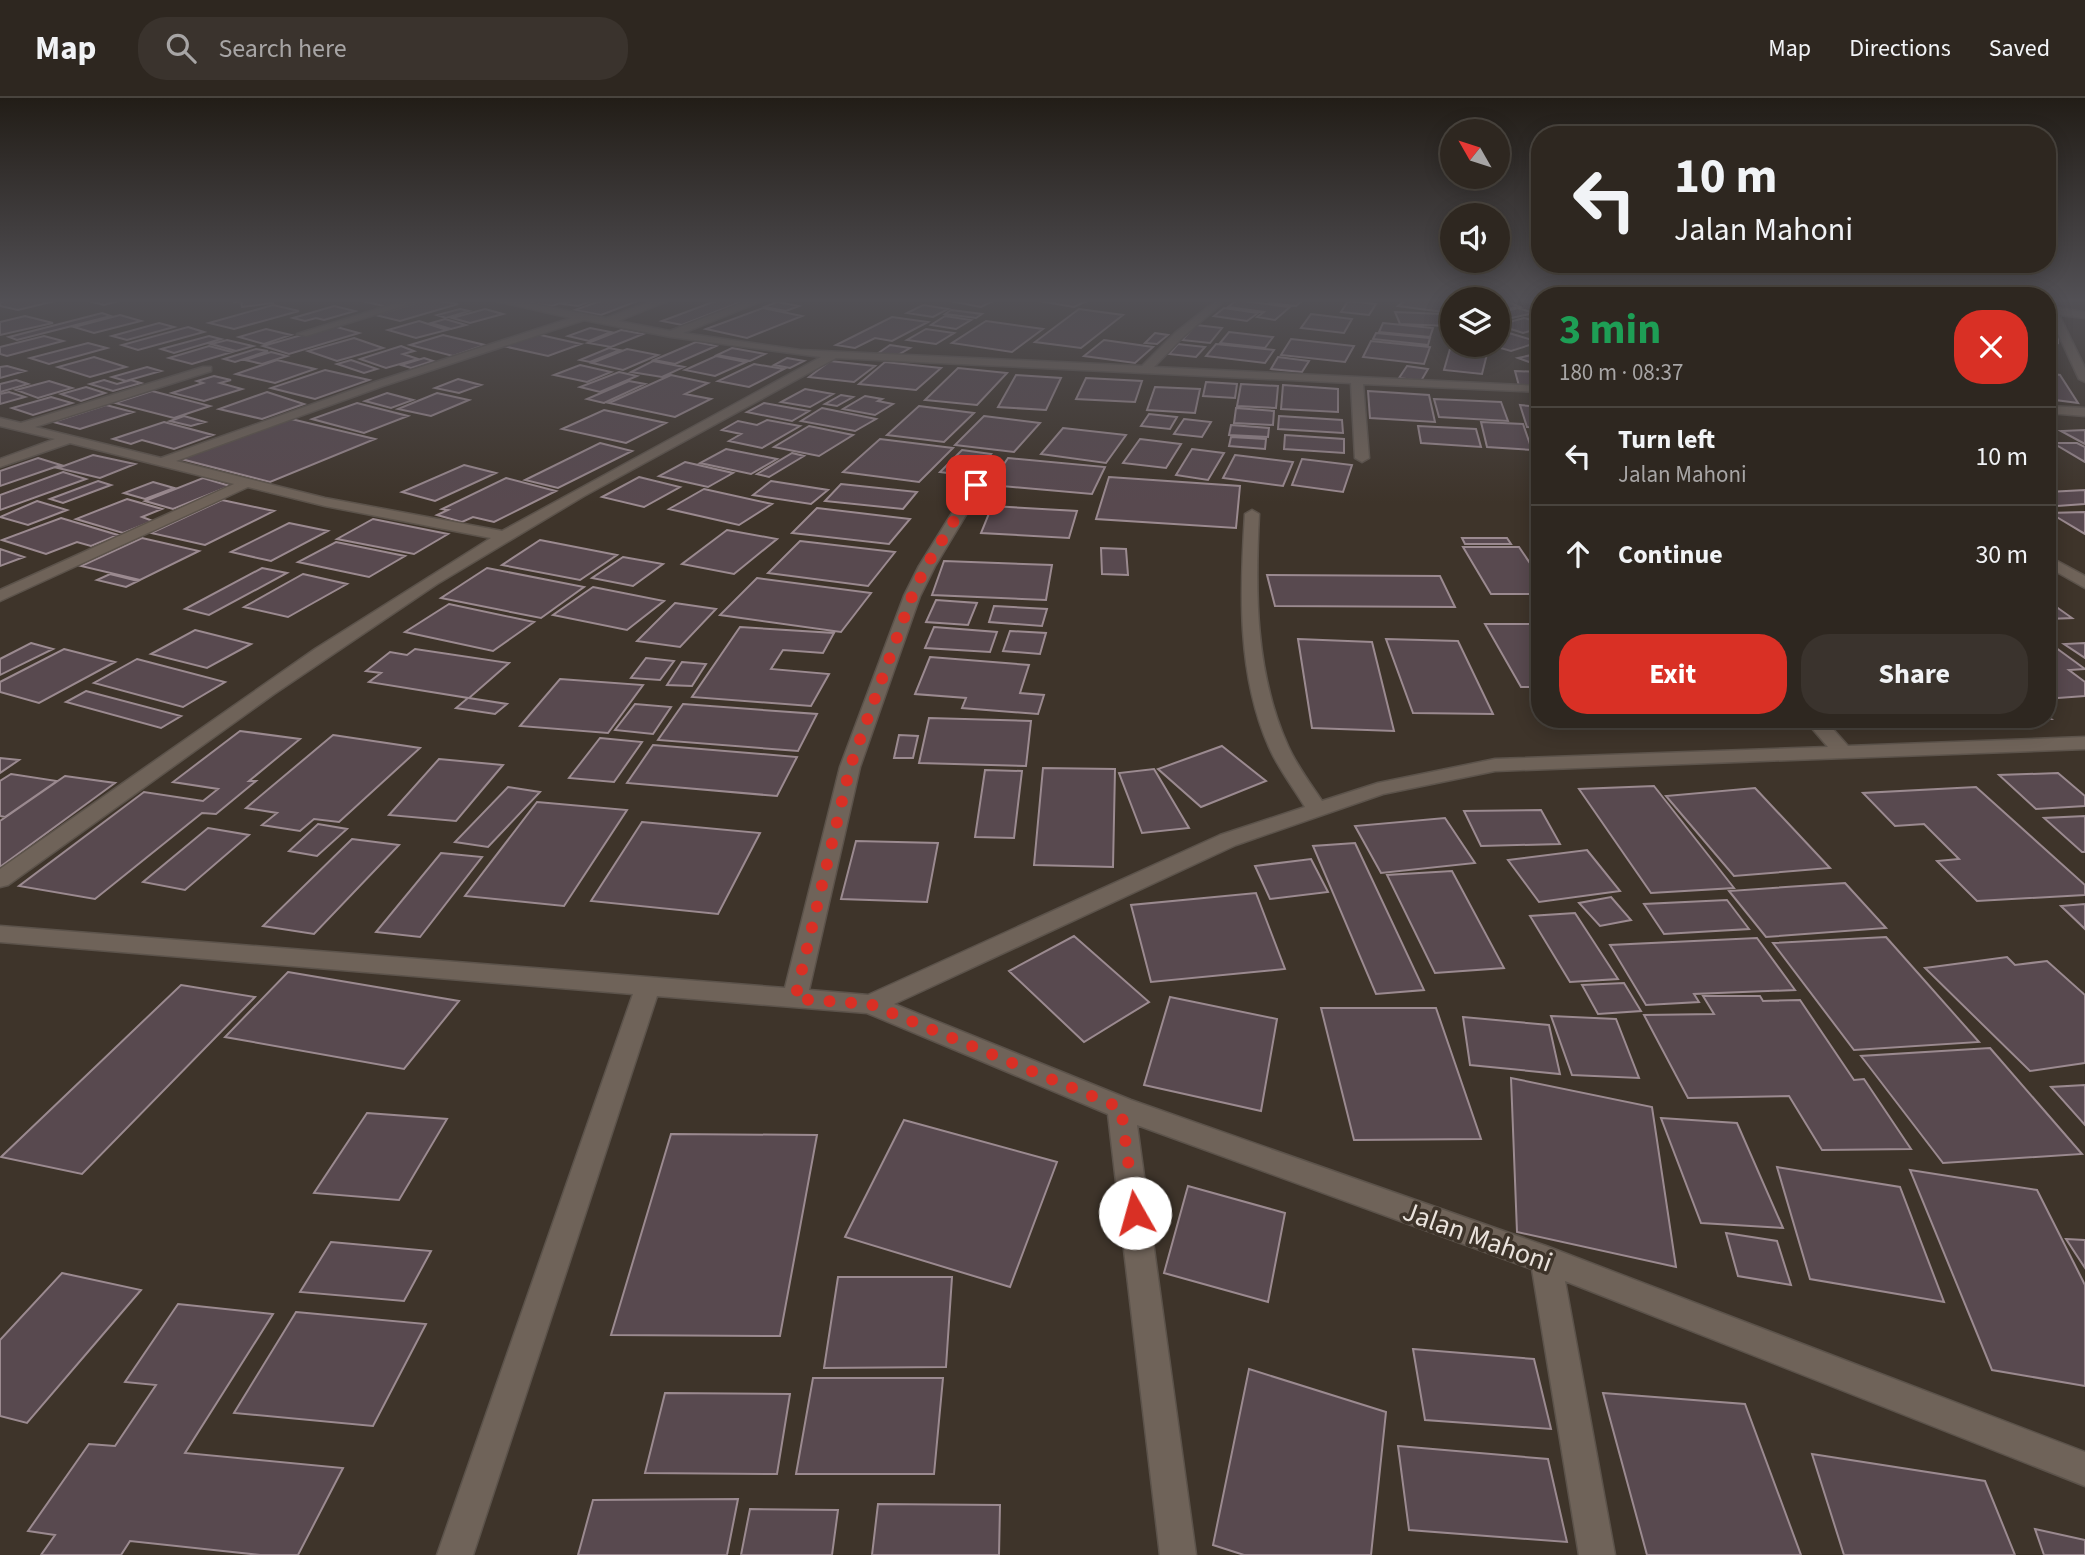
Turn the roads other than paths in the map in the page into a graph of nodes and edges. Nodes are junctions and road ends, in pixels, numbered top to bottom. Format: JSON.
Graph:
{"nodes":[{"id":1,"x":431,"y":367,"type":"edge"},
{"id":2,"x":812,"y":367,"type":"edge"},
{"id":3,"x":1078,"y":367,"type":"edge"},
{"id":4,"x":1148,"y":367,"type":"edge"},
{"id":5,"x":207,"y":369,"type":"dead end"},
{"id":6,"x":1145,"y":370,"type":"junction"},
{"id":7,"x":1357,"y":380,"type":"junction"},
{"id":8,"x":1531,"y":389,"type":"edge"},
{"id":9,"x":2056,"y":411,"type":"edge"},
{"id":10,"x":2085,"y":412,"type":"edge"},
{"id":11,"x":0,"y":422,"type":"edge"},
{"id":12,"x":22,"y":427,"type":"junction"},
{"id":13,"x":69,"y":439,"type":"junction"},
{"id":14,"x":1362,"y":458,"type":"dead end"},
{"id":15,"x":161,"y":461,"type":"junction"},
{"id":16,"x":0,"y":463,"type":"edge"},
{"id":17,"x":989,"y":465,"type":"dead end"},
{"id":18,"x":246,"y":483,"type":"junction"},
{"id":19,"x":1252,"y":514,"type":"dead end"},
{"id":20,"x":503,"y":536,"type":"junction"},
{"id":21,"x":2056,"y":566,"type":"edge"},
{"id":22,"x":2085,"y":583,"type":"edge"},
{"id":23,"x":0,"y":596,"type":"edge"},
{"id":24,"x":1821,"y":728,"type":"edge"},
{"id":25,"x":2085,"y":743,"type":"edge"},
{"id":26,"x":1845,"y":754,"type":"junction"},
{"id":27,"x":1316,"y":807,"type":"junction"},
{"id":28,"x":0,"y":880,"type":"edge"},
{"id":29,"x":0,"y":934,"type":"edge"},
{"id":30,"x":648,"y":987,"type":"junction"},
{"id":31,"x":795,"y":999,"type":"junction"},
{"id":32,"x":870,"y":1004,"type":"junction"},
{"id":33,"x":1121,"y":1108,"type":"junction"},
{"id":34,"x":1546,"y":1260,"type":"junction"},
{"id":35,"x":2085,"y":1469,"type":"edge"},
{"id":36,"x":455,"y":1555,"type":"edge"},
{"id":37,"x":1178,"y":1555,"type":"edge"},
{"id":38,"x":1597,"y":1555,"type":"edge"}],
"edges":[{"from":1,"to":15,"type":"street"},
{"from":2,"to":20,"type":"street"},
{"from":3,"to":6,"type":"street"},
{"from":4,"to":6,"type":"street"},
{"from":5,"to":12,"type":"street"},
{"from":6,"to":7,"type":"street"},
{"from":7,"to":8,"type":"street"},
{"from":7,"to":14,"type":"street"},
{"from":9,"to":10,"type":"street"},
{"from":11,"to":12,"type":"street"},
{"from":12,"to":13,"type":"street"},
{"from":13,"to":15,"type":"street"},
{"from":13,"to":16,"type":"street"},
{"from":15,"to":18,"type":"street"},
{"from":17,"to":31,"type":"street"},
{"from":18,"to":20,"type":"street"},
{"from":18,"to":23,"type":"street"},
{"from":19,"to":27,"type":"street"},
{"from":20,"to":28,"type":"street"},
{"from":21,"to":22,"type":"street"},
{"from":24,"to":26,"type":"street"},
{"from":25,"to":26,"type":"street"},
{"from":26,"to":27,"type":"street"},
{"from":27,"to":32,"type":"street"},
{"from":29,"to":30,"type":"street"},
{"from":30,"to":31,"type":"street"},
{"from":30,"to":36,"type":"street"},
{"from":31,"to":32,"type":"street"},
{"from":32,"to":33,"type":"street","name":"Jalan Mahoni"},
{"from":33,"to":34,"type":"street","name":"Jalan Mahoni"},
{"from":33,"to":37,"type":"street"},
{"from":34,"to":35,"type":"street","name":"Jalan Mahoni"},
{"from":34,"to":38,"type":"street"}]}
